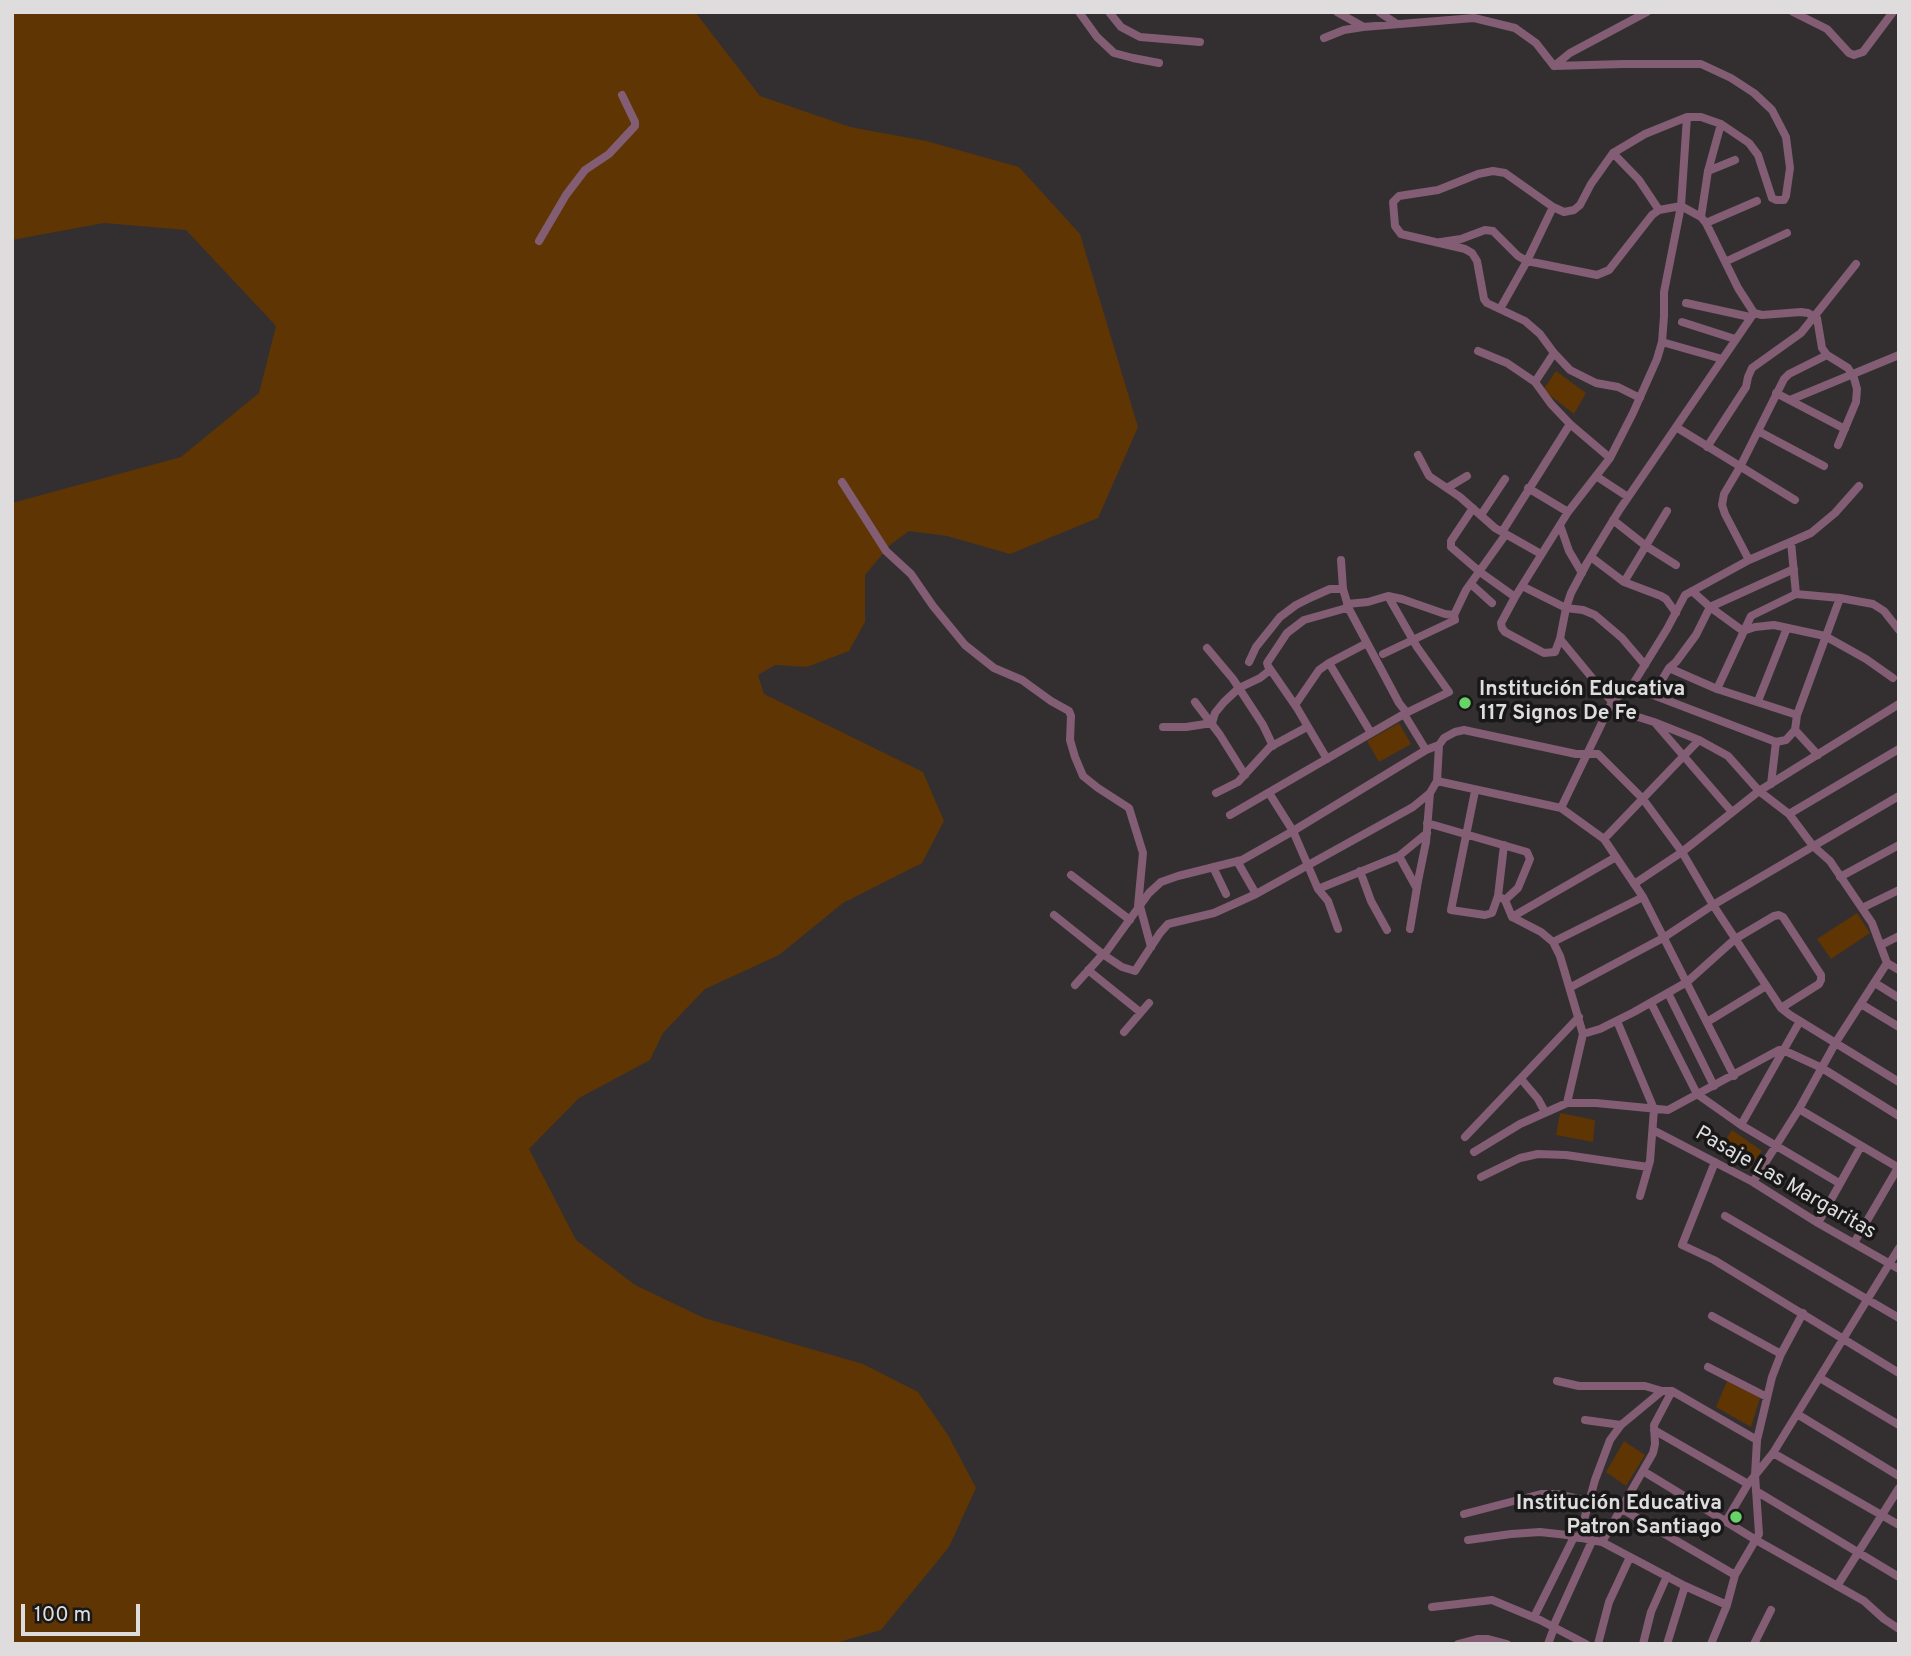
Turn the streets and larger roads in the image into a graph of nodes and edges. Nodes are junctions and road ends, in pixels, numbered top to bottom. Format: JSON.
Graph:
{"nodes":[{"id":1,"x":1079,"y":12,"type":"edge"},
{"id":2,"x":1109,"y":12,"type":"edge"},
{"id":3,"x":1337,"y":12,"type":"edge"},
{"id":4,"x":1379,"y":12,"type":"edge"},
{"id":5,"x":1647,"y":12,"type":"edge"},
{"id":6,"x":1793,"y":12,"type":"edge"},
{"id":7,"x":1893,"y":12,"type":"edge"},
{"id":8,"x":1397,"y":24,"type":"junction"},
{"id":9,"x":1363,"y":27,"type":"junction"},
{"id":10,"x":1324,"y":38,"type":"dead end"},
{"id":11,"x":1200,"y":41,"type":"dead end"},
{"id":12,"x":1159,"y":63,"type":"dead end"},
{"id":13,"x":1554,"y":66,"type":"junction"},
{"id":14,"x":622,"y":96,"type":"dead end"},
{"id":15,"x":1687,"y":117,"type":"junction"},
{"id":16,"x":1721,"y":124,"type":"junction"},
{"id":17,"x":1613,"y":153,"type":"junction"},
{"id":18,"x":1735,"y":160,"type":"dead end"},
{"id":19,"x":1708,"y":171,"type":"junction"},
{"id":20,"x":1757,"y":201,"type":"dead end"},
{"id":21,"x":1681,"y":206,"type":"junction"},
{"id":22,"x":1553,"y":208,"type":"junction"},
{"id":23,"x":1659,"y":210,"type":"junction"},
{"id":24,"x":1703,"y":220,"type":"junction"},
{"id":25,"x":1787,"y":233,"type":"dead end"},
{"id":26,"x":539,"y":241,"type":"dead end"},
{"id":27,"x":1438,"y":242,"type":"junction"},
{"id":28,"x":1527,"y":261,"type":"junction"},
{"id":29,"x":1727,"y":261,"type":"junction"},
{"id":30,"x":1856,"y":264,"type":"dead end"},
{"id":31,"x":1686,"y":303,"type":"dead end"},
{"id":32,"x":1500,"y":309,"type":"junction"},
{"id":33,"x":1752,"y":315,"type":"junction"},
{"id":34,"x":1815,"y":317,"type":"junction"},
{"id":35,"x":1682,"y":322,"type":"dead end"},
{"id":36,"x":1735,"y":340,"type":"junction"},
{"id":37,"x":1662,"y":342,"type":"junction"},
{"id":38,"x":1478,"y":351,"type":"dead end"},
{"id":39,"x":1554,"y":353,"type":"junction"},
{"id":40,"x":1827,"y":355,"type":"junction"},
{"id":41,"x":1899,"y":355,"type":"edge"},
{"id":42,"x":1722,"y":359,"type":"junction"},
{"id":43,"x":1852,"y":374,"type":"junction"},
{"id":44,"x":1535,"y":382,"type":"junction"},
{"id":45,"x":1776,"y":393,"type":"junction"},
{"id":46,"x":1640,"y":398,"type":"junction"},
{"id":47,"x":1790,"y":400,"type":"junction"},
{"id":48,"x":1570,"y":424,"type":"junction"},
{"id":49,"x":1675,"y":426,"type":"junction"},
{"id":50,"x":1845,"y":429,"type":"junction"},
{"id":51,"x":1758,"y":431,"type":"junction"},
{"id":52,"x":1838,"y":445,"type":"dead end"},
{"id":53,"x":1707,"y":447,"type":"junction"},
{"id":54,"x":1418,"y":455,"type":"dead end"},
{"id":55,"x":1610,"y":458,"type":"junction"},
{"id":56,"x":1824,"y":466,"type":"dead end"},
{"id":57,"x":1740,"y":467,"type":"junction"},
{"id":58,"x":1596,"y":476,"type":"junction"},
{"id":59,"x":1466,"y":477,"type":"dead end"},
{"id":60,"x":1505,"y":479,"type":"dead end"},
{"id":61,"x":842,"y":482,"type":"dead end"},
{"id":62,"x":1859,"y":486,"type":"dead end"},
{"id":63,"x":1447,"y":488,"type":"junction"},
{"id":64,"x":1528,"y":488,"type":"junction"},
{"id":65,"x":1628,"y":498,"type":"junction"},
{"id":66,"x":1795,"y":500,"type":"dead end"},
{"id":67,"x":1473,"y":508,"type":"junction"},
{"id":68,"x":1667,"y":511,"type":"dead end"},
{"id":69,"x":1568,"y":512,"type":"junction"},
{"id":70,"x":1481,"y":515,"type":"junction"},
{"id":71,"x":1613,"y":520,"type":"junction"},
{"id":72,"x":1560,"y":525,"type":"junction"},
{"id":73,"x":1504,"y":533,"type":"junction"},
{"id":74,"x":1791,"y":542,"type":"junction"},
{"id":75,"x":1646,"y":546,"type":"junction"},
{"id":76,"x":1541,"y":554,"type":"junction"},
{"id":77,"x":1591,"y":557,"type":"junction"},
{"id":78,"x":1341,"y":560,"type":"dead end"},
{"id":79,"x":1749,"y":560,"type":"junction"},
{"id":80,"x":1676,"y":565,"type":"dead end"},
{"id":81,"x":1794,"y":569,"type":"junction"},
{"id":82,"x":1480,"y":572,"type":"junction"},
{"id":83,"x":1582,"y":573,"type":"junction"},
{"id":84,"x":1624,"y":582,"type":"junction"},
{"id":85,"x":1471,"y":584,"type":"junction"},
{"id":86,"x":1522,"y":586,"type":"junction"},
{"id":87,"x":1343,"y":589,"type":"junction"},
{"id":88,"x":1692,"y":591,"type":"junction"},
{"id":89,"x":1796,"y":594,"type":"junction"},
{"id":90,"x":1388,"y":596,"type":"junction"},
{"id":91,"x":1515,"y":597,"type":"junction"},
{"id":92,"x":1840,"y":598,"type":"junction"},
{"id":93,"x":1492,"y":603,"type":"dead end"},
{"id":94,"x":1348,"y":606,"type":"junction"},
{"id":95,"x":1710,"y":607,"type":"junction"},
{"id":96,"x":1566,"y":608,"type":"junction"},
{"id":97,"x":1676,"y":613,"type":"junction"},
{"id":98,"x":1454,"y":615,"type":"junction"},
{"id":99,"x":1787,"y":628,"type":"junction"},
{"id":100,"x":1899,"y":630,"type":"edge"},
{"id":101,"x":1743,"y":631,"type":"junction"},
{"id":102,"x":1825,"y":636,"type":"junction"},
{"id":103,"x":1412,"y":639,"type":"junction"},
{"id":104,"x":1560,"y":639,"type":"junction"},
{"id":105,"x":1367,"y":643,"type":"junction"},
{"id":106,"x":1207,"y":648,"type":"dead end"},
{"id":107,"x":1383,"y":654,"type":"dead end"},
{"id":108,"x":1249,"y":662,"type":"dead end"},
{"id":109,"x":1329,"y":663,"type":"junction"},
{"id":110,"x":1645,"y":665,"type":"junction"},
{"id":111,"x":1669,"y":668,"type":"junction"},
{"id":112,"x":1270,"y":670,"type":"junction"},
{"id":113,"x":1892,"y":678,"type":"dead end"},
{"id":114,"x":1633,"y":684,"type":"junction"},
{"id":115,"x":1239,"y":688,"type":"junction"},
{"id":116,"x":1717,"y":689,"type":"junction"},
{"id":117,"x":1653,"y":695,"type":"junction"},
{"id":118,"x":1758,"y":701,"type":"junction"},
{"id":119,"x":1195,"y":702,"type":"dead end"},
{"id":120,"x":1612,"y":702,"type":"junction"},
{"id":121,"x":1899,"y":704,"type":"edge"},
{"id":122,"x":1295,"y":705,"type":"junction"},
{"id":123,"x":1405,"y":713,"type":"junction"},
{"id":124,"x":1797,"y":715,"type":"junction"},
{"id":125,"x":1654,"y":722,"type":"junction"},
{"id":126,"x":1212,"y":723,"type":"junction"},
{"id":127,"x":1163,"y":727,"type":"dead end"},
{"id":128,"x":1307,"y":727,"type":"junction"},
{"id":129,"x":1795,"y":730,"type":"junction"},
{"id":130,"x":1371,"y":733,"type":"junction"},
{"id":131,"x":1699,"y":740,"type":"junction"},
{"id":132,"x":1776,"y":742,"type":"junction"},
{"id":133,"x":1440,"y":745,"type":"junction"},
{"id":134,"x":1273,"y":746,"type":"junction"},
{"id":135,"x":1899,"y":749,"type":"edge"},
{"id":136,"x":1426,"y":750,"type":"junction"},
{"id":137,"x":1587,"y":755,"type":"junction"},
{"id":138,"x":1818,"y":755,"type":"junction"},
{"id":139,"x":1683,"y":757,"type":"junction"},
{"id":140,"x":1327,"y":759,"type":"junction"},
{"id":141,"x":1245,"y":775,"type":"junction"},
{"id":142,"x":1437,"y":782,"type":"junction"},
{"id":143,"x":1771,"y":784,"type":"junction"},
{"id":144,"x":1475,"y":791,"type":"junction"},
{"id":145,"x":1759,"y":791,"type":"junction"},
{"id":146,"x":1216,"y":793,"type":"dead end"},
{"id":147,"x":1269,"y":793,"type":"junction"},
{"id":148,"x":1430,"y":793,"type":"junction"},
{"id":149,"x":1899,"y":796,"type":"edge"},
{"id":150,"x":1643,"y":799,"type":"junction"},
{"id":151,"x":1561,"y":808,"type":"junction"},
{"id":152,"x":1732,"y":811,"type":"junction"},
{"id":153,"x":1788,"y":814,"type":"junction"},
{"id":154,"x":1230,"y":815,"type":"dead end"},
{"id":155,"x":1427,"y":823,"type":"junction"},
{"id":156,"x":1293,"y":831,"type":"junction"},
{"id":157,"x":1427,"y":833,"type":"junction"},
{"id":158,"x":1466,"y":834,"type":"junction"},
{"id":159,"x":1604,"y":839,"type":"junction"},
{"id":160,"x":1504,"y":845,"type":"junction"},
{"id":161,"x":1899,"y":845,"type":"edge"},
{"id":162,"x":1813,"y":846,"type":"junction"},
{"id":163,"x":1682,"y":852,"type":"junction"},
{"id":164,"x":1399,"y":856,"type":"junction"},
{"id":165,"x":1616,"y":857,"type":"junction"},
{"id":166,"x":1237,"y":861,"type":"junction"},
{"id":167,"x":1307,"y":865,"type":"junction"},
{"id":168,"x":1213,"y":867,"type":"junction"},
{"id":169,"x":1360,"y":871,"type":"junction"},
{"id":170,"x":1071,"y":874,"type":"dead end"},
{"id":171,"x":1840,"y":877,"type":"junction"},
{"id":172,"x":1634,"y":884,"type":"junction"},
{"id":173,"x":1417,"y":888,"type":"junction"},
{"id":174,"x":1318,"y":889,"type":"junction"},
{"id":175,"x":1899,"y":890,"type":"edge"},
{"id":176,"x":1226,"y":894,"type":"dead end"},
{"id":177,"x":1256,"y":894,"type":"junction"},
{"id":178,"x":1643,"y":897,"type":"junction"},
{"id":179,"x":1501,"y":898,"type":"junction"},
{"id":180,"x":1713,"y":905,"type":"junction"},
{"id":181,"x":1138,"y":908,"type":"junction"},
{"id":182,"x":1862,"y":908,"type":"junction"},
{"id":183,"x":1054,"y":915,"type":"dead end"},
{"id":184,"x":1512,"y":917,"type":"junction"},
{"id":185,"x":1130,"y":920,"type":"junction"},
{"id":186,"x":1338,"y":929,"type":"dead end"},
{"id":187,"x":1410,"y":929,"type":"dead end"},
{"id":188,"x":1387,"y":930,"type":"dead end"},
{"id":189,"x":1899,"y":936,"type":"edge"},
{"id":190,"x":1663,"y":938,"type":"junction"},
{"id":191,"x":1735,"y":939,"type":"junction"},
{"id":192,"x":1553,"y":942,"type":"junction"},
{"id":193,"x":1881,"y":944,"type":"junction"},
{"id":194,"x":1151,"y":947,"type":"junction"},
{"id":195,"x":1104,"y":955,"type":"junction"},
{"id":196,"x":1887,"y":963,"type":"junction"},
{"id":197,"x":1899,"y":970,"type":"edge"},
{"id":198,"x":1088,"y":971,"type":"junction"},
{"id":199,"x":1687,"y":982,"type":"junction"},
{"id":200,"x":1875,"y":983,"type":"junction"},
{"id":201,"x":1075,"y":985,"type":"dead end"},
{"id":202,"x":1766,"y":986,"type":"junction"},
{"id":203,"x":1571,"y":987,"type":"junction"},
{"id":204,"x":1668,"y":993,"type":"junction"},
{"id":205,"x":1899,"y":998,"type":"edge"},
{"id":206,"x":1149,"y":1003,"type":"dead end"},
{"id":207,"x":1651,"y":1003,"type":"junction"},
{"id":208,"x":1861,"y":1004,"type":"junction"},
{"id":209,"x":1781,"y":1008,"type":"junction"},
{"id":210,"x":1140,"y":1012,"type":"junction"},
{"id":211,"x":1579,"y":1017,"type":"junction"},
{"id":212,"x":1617,"y":1021,"type":"junction"},
{"id":213,"x":1800,"y":1021,"type":"junction"},
{"id":214,"x":1707,"y":1022,"type":"junction"},
{"id":215,"x":1899,"y":1027,"type":"edge"},
{"id":216,"x":1124,"y":1032,"type":"dead end"},
{"id":217,"x":1583,"y":1034,"type":"junction"},
{"id":218,"x":1836,"y":1042,"type":"junction"},
{"id":219,"x":1783,"y":1050,"type":"junction"},
{"id":220,"x":1822,"y":1068,"type":"junction"},
{"id":221,"x":1734,"y":1076,"type":"junction"},
{"id":222,"x":1521,"y":1079,"type":"junction"},
{"id":223,"x":1899,"y":1082,"type":"edge"},
{"id":224,"x":1714,"y":1086,"type":"junction"},
{"id":225,"x":1697,"y":1094,"type":"junction"},
{"id":226,"x":1567,"y":1103,"type":"junction"},
{"id":227,"x":1654,"y":1109,"type":"junction"},
{"id":228,"x":1798,"y":1109,"type":"junction"},
{"id":229,"x":1545,"y":1112,"type":"junction"},
{"id":230,"x":1899,"y":1116,"type":"edge"},
{"id":231,"x":1741,"y":1125,"type":"junction"},
{"id":232,"x":1653,"y":1130,"type":"junction"},
{"id":233,"x":1465,"y":1137,"type":"dead end"},
{"id":234,"x":1776,"y":1146,"type":"junction"},
{"id":235,"x":1861,"y":1146,"type":"junction"},
{"id":236,"x":1474,"y":1152,"type":"dead end"},
{"id":237,"x":1715,"y":1163,"type":"junction"},
{"id":238,"x":1648,"y":1167,"type":"junction"},
{"id":239,"x":1898,"y":1167,"type":"edge"},
{"id":240,"x":1481,"y":1177,"type":"dead end"},
{"id":241,"x":1753,"y":1182,"type":"junction"},
{"id":242,"x":1839,"y":1183,"type":"junction"},
{"id":243,"x":1640,"y":1196,"type":"dead end"},
{"id":244,"x":1725,"y":1216,"type":"dead end"},
{"id":245,"x":1818,"y":1223,"type":"junction"},
{"id":246,"x":1854,"y":1243,"type":"junction"},
{"id":247,"x":1899,"y":1248,"type":"edge"},
{"id":248,"x":1889,"y":1264,"type":"junction"},
{"id":249,"x":1899,"y":1269,"type":"edge"},
{"id":250,"x":1867,"y":1299,"type":"junction"},
{"id":251,"x":1803,"y":1313,"type":"junction"},
{"id":252,"x":1712,"y":1316,"type":"dead end"},
{"id":253,"x":1899,"y":1318,"type":"edge"},
{"id":254,"x":1843,"y":1339,"type":"junction"},
{"id":255,"x":1781,"y":1354,"type":"junction"},
{"id":256,"x":1708,"y":1367,"type":"dead end"},
{"id":257,"x":1899,"y":1373,"type":"edge"},
{"id":258,"x":1820,"y":1378,"type":"junction"},
{"id":259,"x":1556,"y":1381,"type":"dead end"},
{"id":260,"x":1662,"y":1391,"type":"junction"},
{"id":261,"x":1672,"y":1391,"type":"junction"},
{"id":262,"x":1767,"y":1397,"type":"junction"},
{"id":263,"x":1797,"y":1414,"type":"junction"},
{"id":264,"x":1585,"y":1420,"type":"dead end"},
{"id":265,"x":1621,"y":1424,"type":"junction"},
{"id":266,"x":1899,"y":1425,"type":"edge"},
{"id":267,"x":1654,"y":1430,"type":"junction"},
{"id":268,"x":1757,"y":1440,"type":"junction"},
{"id":269,"x":1773,"y":1452,"type":"junction"},
{"id":270,"x":1643,"y":1471,"type":"junction"},
{"id":271,"x":1755,"y":1475,"type":"junction"},
{"id":272,"x":1899,"y":1476,"type":"edge"},
{"id":273,"x":1748,"y":1483,"type":"junction"},
{"id":274,"x":1899,"y":1488,"type":"edge"},
{"id":275,"x":1756,"y":1491,"type":"junction"},
{"id":276,"x":1589,"y":1501,"type":"junction"},
{"id":277,"x":1622,"y":1509,"type":"junction"},
{"id":278,"x":1464,"y":1514,"type":"dead end"},
{"id":279,"x":1882,"y":1514,"type":"junction"},
{"id":280,"x":1726,"y":1521,"type":"junction"},
{"id":281,"x":1899,"y":1525,"type":"edge"},
{"id":282,"x":1576,"y":1537,"type":"junction"},
{"id":283,"x":1468,"y":1540,"type":"dead end"},
{"id":284,"x":1592,"y":1541,"type":"junction"},
{"id":285,"x":1756,"y":1541,"type":"junction"},
{"id":286,"x":1602,"y":1542,"type":"junction"},
{"id":287,"x":1858,"y":1552,"type":"junction"},
{"id":288,"x":1630,"y":1557,"type":"junction"},
{"id":289,"x":1735,"y":1575,"type":"junction"},
{"id":290,"x":1667,"y":1576,"type":"junction"},
{"id":291,"x":1899,"y":1577,"type":"edge"},
{"id":292,"x":1685,"y":1586,"type":"junction"},
{"id":293,"x":1838,"y":1586,"type":"junction"},
{"id":294,"x":1727,"y":1605,"type":"junction"},
{"id":295,"x":1432,"y":1606,"type":"dead end"},
{"id":296,"x":1771,"y":1610,"type":"dead end"},
{"id":297,"x":1534,"y":1618,"type":"junction"},
{"id":298,"x":1553,"y":1627,"type":"junction"},
{"id":299,"x":1899,"y":1629,"type":"edge"},
{"id":300,"x":1458,"y":1644,"type":"edge"},
{"id":301,"x":1507,"y":1644,"type":"edge"},
{"id":302,"x":1548,"y":1644,"type":"edge"},
{"id":303,"x":1586,"y":1644,"type":"edge"},
{"id":304,"x":1598,"y":1644,"type":"edge"},
{"id":305,"x":1643,"y":1644,"type":"edge"},
{"id":306,"x":1667,"y":1644,"type":"edge"},
{"id":307,"x":1712,"y":1644,"type":"edge"},
{"id":308,"x":1754,"y":1644,"type":"edge"}],
"edges":[{"from":1,"to":12,"type":"street"},
{"from":2,"to":11,"type":"street"},
{"from":3,"to":9,"type":"street"},
{"from":4,"to":8,"type":"street"},
{"from":5,"to":13,"type":"street"},
{"from":6,"to":7,"type":"street"},
{"from":8,"to":9,"type":"street"},
{"from":8,"to":13,"type":"street"},
{"from":9,"to":10,"type":"street"},
{"from":13,"to":16,"type":"street"},
{"from":14,"to":26,"type":"street"},
{"from":15,"to":16,"type":"street"},
{"from":15,"to":17,"type":"street"},
{"from":15,"to":21,"type":"street"},
{"from":16,"to":19,"type":"street"},
{"from":17,"to":22,"type":"street"},
{"from":17,"to":23,"type":"street"},
{"from":18,"to":19,"type":"street"},
{"from":19,"to":24,"type":"street"},
{"from":20,"to":24,"type":"street"},
{"from":21,"to":23,"type":"street"},
{"from":21,"to":24,"type":"street"},
{"from":21,"to":37,"type":"street"},
{"from":22,"to":27,"type":"street"},
{"from":22,"to":28,"type":"street"},
{"from":23,"to":28,"type":"street"},
{"from":24,"to":29,"type":"street"},
{"from":25,"to":29,"type":"street"},
{"from":27,"to":28,"type":"street"},
{"from":27,"to":32,"type":"street"},
{"from":28,"to":32,"type":"street"},
{"from":29,"to":33,"type":"street"},
{"from":30,"to":34,"type":"street"},
{"from":31,"to":33,"type":"street"},
{"from":32,"to":39,"type":"street"},
{"from":33,"to":34,"type":"street"},
{"from":33,"to":36,"type":"street"},
{"from":34,"to":40,"type":"street"},
{"from":34,"to":53,"type":"street"},
{"from":35,"to":36,"type":"street"},
{"from":36,"to":42,"type":"street"},
{"from":37,"to":42,"type":"street"},
{"from":37,"to":46,"type":"street"},
{"from":38,"to":44,"type":"street"},
{"from":39,"to":44,"type":"street"},
{"from":39,"to":46,"type":"street"},
{"from":40,"to":43,"type":"street"},
{"from":40,"to":45,"type":"street"},
{"from":41,"to":43,"type":"street"},
{"from":42,"to":49,"type":"street"},
{"from":43,"to":47,"type":"street"},
{"from":43,"to":50,"type":"street"},
{"from":44,"to":48,"type":"street"},
{"from":45,"to":47,"type":"street"},
{"from":45,"to":51,"type":"street"},
{"from":46,"to":55,"type":"street"},
{"from":47,"to":50,"type":"street"},
{"from":48,"to":55,"type":"street"},
{"from":48,"to":64,"type":"street"},
{"from":49,"to":53,"type":"street"},
{"from":49,"to":65,"type":"street"},
{"from":50,"to":52,"type":"street"},
{"from":51,"to":56,"type":"street"},
{"from":51,"to":57,"type":"street"},
{"from":53,"to":57,"type":"street"},
{"from":54,"to":63,"type":"street"},
{"from":55,"to":58,"type":"street"},
{"from":57,"to":66,"type":"street"},
{"from":57,"to":79,"type":"street"},
{"from":58,"to":65,"type":"street"},
{"from":58,"to":69,"type":"street"},
{"from":59,"to":63,"type":"street"},
{"from":60,"to":70,"type":"street"},
{"from":61,"to":181,"type":"street"},
{"from":62,"to":74,"type":"street"},
{"from":63,"to":67,"type":"street"},
{"from":64,"to":69,"type":"street"},
{"from":64,"to":73,"type":"street"},
{"from":65,"to":71,"type":"street"},
{"from":67,"to":70,"type":"street"},
{"from":67,"to":82,"type":"street"},
{"from":68,"to":75,"type":"street"},
{"from":69,"to":72,"type":"street"},
{"from":70,"to":73,"type":"street"},
{"from":71,"to":75,"type":"street"},
{"from":71,"to":77,"type":"street"},
{"from":72,"to":76,"type":"street"},
{"from":72,"to":83,"type":"street"},
{"from":73,"to":76,"type":"street"},
{"from":73,"to":82,"type":"street"},
{"from":74,"to":79,"type":"street"},
{"from":74,"to":81,"type":"street"},
{"from":75,"to":80,"type":"street"},
{"from":75,"to":84,"type":"street"},
{"from":76,"to":86,"type":"street"},
{"from":77,"to":83,"type":"street"},
{"from":77,"to":84,"type":"street"},
{"from":78,"to":87,"type":"street"},
{"from":79,"to":88,"type":"street"},
{"from":81,"to":89,"type":"street"},
{"from":81,"to":95,"type":"street"},
{"from":82,"to":85,"type":"street"},
{"from":82,"to":91,"type":"street"},
{"from":83,"to":96,"type":"street"},
{"from":84,"to":97,"type":"street"},
{"from":85,"to":93,"type":"street"},
{"from":85,"to":98,"type":"street"},
{"from":86,"to":91,"type":"street"},
{"from":86,"to":96,"type":"street"},
{"from":87,"to":94,"type":"street"},
{"from":87,"to":108,"type":"street"},
{"from":88,"to":95,"type":"street"},
{"from":88,"to":97,"type":"street"},
{"from":89,"to":92,"type":"street"},
{"from":89,"to":101,"type":"street"},
{"from":90,"to":94,"type":"street"},
{"from":90,"to":98,"type":"street"},
{"from":90,"to":103,"type":"street"},
{"from":91,"to":104,"type":"street"},
{"from":92,"to":100,"type":"street"},
{"from":92,"to":102,"type":"street"},
{"from":94,"to":105,"type":"street"},
{"from":94,"to":112,"type":"street"},
{"from":95,"to":101,"type":"street"},
{"from":95,"to":111,"type":"street"},
{"from":96,"to":104,"type":"street"},
{"from":96,"to":110,"type":"street"},
{"from":97,"to":110,"type":"street"},
{"from":98,"to":103,"type":"street"},
{"from":99,"to":101,"type":"street"},
{"from":99,"to":102,"type":"street"},
{"from":99,"to":118,"type":"street"},
{"from":101,"to":116,"type":"street"},
{"from":102,"to":113,"type":"street"},
{"from":102,"to":124,"type":"street"},
{"from":103,"to":107,"type":"street"},
{"from":103,"to":123,"type":"street"},
{"from":104,"to":120,"type":"street"},
{"from":105,"to":109,"type":"street"},
{"from":105,"to":123,"type":"street"},
{"from":106,"to":115,"type":"street"},
{"from":109,"to":122,"type":"street"},
{"from":109,"to":130,"type":"street"},
{"from":110,"to":114,"type":"street"},
{"from":111,"to":116,"type":"street"},
{"from":111,"to":117,"type":"street"},
{"from":112,"to":115,"type":"street"},
{"from":112,"to":122,"type":"street"},
{"from":114,"to":117,"type":"street"},
{"from":114,"to":120,"type":"street"},
{"from":115,"to":126,"type":"street"},
{"from":115,"to":134,"type":"street"},
{"from":116,"to":118,"type":"street"},
{"from":117,"to":132,"type":"street"},
{"from":118,"to":124,"type":"street"},
{"from":119,"to":126,"type":"street"},
{"from":120,"to":125,"type":"street"},
{"from":120,"to":137,"type":"street"},
{"from":121,"to":138,"type":"street"},
{"from":122,"to":128,"type":"street"},
{"from":123,"to":130,"type":"street"},
{"from":123,"to":136,"type":"street"},
{"from":124,"to":129,"type":"street"},
{"from":125,"to":131,"type":"street"},
{"from":125,"to":139,"type":"street"},
{"from":126,"to":127,"type":"street"},
{"from":126,"to":141,"type":"street"},
{"from":128,"to":134,"type":"street"},
{"from":128,"to":140,"type":"street"},
{"from":129,"to":132,"type":"street"},
{"from":129,"to":138,"type":"street"},
{"from":130,"to":140,"type":"street"},
{"from":131,"to":139,"type":"street"},
{"from":131,"to":145,"type":"street"},
{"from":132,"to":143,"type":"street"},
{"from":133,"to":136,"type":"street"},
{"from":133,"to":137,"type":"street"},
{"from":133,"to":142,"type":"street"},
{"from":134,"to":141,"type":"street"},
{"from":135,"to":153,"type":"street"},
{"from":136,"to":156,"type":"street"},
{"from":137,"to":150,"type":"street"},
{"from":137,"to":151,"type":"street"},
{"from":138,"to":143,"type":"street"},
{"from":139,"to":150,"type":"street"},
{"from":139,"to":152,"type":"street"},
{"from":140,"to":147,"type":"street"},
{"from":141,"to":146,"type":"street"},
{"from":142,"to":144,"type":"street"},
{"from":142,"to":148,"type":"street"},
{"from":143,"to":145,"type":"street"},
{"from":144,"to":151,"type":"street"},
{"from":144,"to":158,"type":"street"},
{"from":145,"to":152,"type":"street"},
{"from":145,"to":153,"type":"street"},
{"from":147,"to":154,"type":"street"},
{"from":147,"to":156,"type":"street"},
{"from":148,"to":155,"type":"street"},
{"from":148,"to":167,"type":"street"},
{"from":149,"to":162,"type":"street"},
{"from":150,"to":159,"type":"street"},
{"from":150,"to":163,"type":"street"},
{"from":151,"to":159,"type":"street"},
{"from":152,"to":163,"type":"street"},
{"from":153,"to":162,"type":"street"},
{"from":155,"to":157,"type":"street"},
{"from":155,"to":158,"type":"street"},
{"from":156,"to":166,"type":"street"},
{"from":156,"to":167,"type":"street"},
{"from":157,"to":164,"type":"street"},
{"from":157,"to":173,"type":"street"},
{"from":158,"to":160,"type":"street"},
{"from":158,"to":179,"type":"street"},
{"from":159,"to":165,"type":"street"},
{"from":160,"to":179,"type":"street"},
{"from":160,"to":179,"type":"street"},
{"from":161,"to":171,"type":"street"},
{"from":162,"to":171,"type":"street"},
{"from":162,"to":180,"type":"street"},
{"from":163,"to":172,"type":"street"},
{"from":163,"to":180,"type":"street"},
{"from":164,"to":169,"type":"street"},
{"from":164,"to":173,"type":"street"},
{"from":165,"to":172,"type":"street"},
{"from":165,"to":184,"type":"street"},
{"from":166,"to":168,"type":"street"},
{"from":166,"to":177,"type":"street"},
{"from":167,"to":174,"type":"street"},
{"from":167,"to":177,"type":"street"},
{"from":168,"to":176,"type":"street"},
{"from":168,"to":181,"type":"street"},
{"from":169,"to":174,"type":"street"},
{"from":169,"to":188,"type":"street"},
{"from":170,"to":185,"type":"street"},
{"from":171,"to":182,"type":"street"},
{"from":172,"to":178,"type":"street"},
{"from":173,"to":187,"type":"street"},
{"from":174,"to":186,"type":"street"},
{"from":175,"to":182,"type":"street"},
{"from":177,"to":194,"type":"street"},
{"from":178,"to":190,"type":"street"},
{"from":178,"to":192,"type":"street"},
{"from":179,"to":184,"type":"street"},
{"from":180,"to":190,"type":"street"},
{"from":180,"to":191,"type":"street"},
{"from":181,"to":185,"type":"street"},
{"from":181,"to":194,"type":"street"},
{"from":182,"to":193,"type":"street"},
{"from":183,"to":195,"type":"street"},
{"from":184,"to":192,"type":"street"},
{"from":185,"to":195,"type":"street"},
{"from":189,"to":193,"type":"street"},
{"from":190,"to":199,"type":"street"},
{"from":190,"to":203,"type":"street"},
{"from":191,"to":199,"type":"street"},
{"from":191,"to":202,"type":"street"},
{"from":191,"to":209,"type":"street"},
{"from":192,"to":203,"type":"street"},
{"from":193,"to":196,"type":"street"},
{"from":194,"to":195,"type":"street"},
{"from":195,"to":198,"type":"street"},
{"from":196,"to":197,"type":"street"},
{"from":196,"to":200,"type":"street"},
{"from":198,"to":201,"type":"street"},
{"from":198,"to":210,"type":"street"},
{"from":199,"to":204,"type":"street"},
{"from":199,"to":214,"type":"street"},
{"from":200,"to":205,"type":"street"},
{"from":200,"to":208,"type":"street"},
{"from":202,"to":209,"type":"street"},
{"from":202,"to":214,"type":"street"},
{"from":203,"to":211,"type":"street"},
{"from":204,"to":207,"type":"street"},
{"from":204,"to":224,"type":"street"},
{"from":206,"to":210,"type":"street"},
{"from":207,"to":212,"type":"street"},
{"from":207,"to":225,"type":"street"},
{"from":208,"to":215,"type":"street"},
{"from":208,"to":218,"type":"street"},
{"from":209,"to":213,"type":"street"},
{"from":210,"to":216,"type":"street"},
{"from":211,"to":217,"type":"street"},
{"from":211,"to":222,"type":"street"},
{"from":212,"to":217,"type":"street"},
{"from":212,"to":227,"type":"street"},
{"from":213,"to":218,"type":"street"},
{"from":213,"to":219,"type":"street"},
{"from":214,"to":221,"type":"street"},
{"from":217,"to":226,"type":"street"},
{"from":218,"to":220,"type":"street"},
{"from":218,"to":223,"type":"street"},
{"from":219,"to":220,"type":"street"},
{"from":219,"to":221,"type":"street"},
{"from":219,"to":231,"type":"street"},
{"from":220,"to":228,"type":"street"},
{"from":220,"to":230,"type":"street"},
{"from":221,"to":224,"type":"street"},
{"from":222,"to":229,"type":"street"},
{"from":222,"to":233,"type":"street"},
{"from":224,"to":225,"type":"street"},
{"from":225,"to":227,"type":"street"},
{"from":225,"to":231,"type":"street"},
{"from":226,"to":227,"type":"street"},
{"from":226,"to":229,"type":"street"},
{"from":227,"to":232,"type":"street"},
{"from":228,"to":234,"type":"street"},
{"from":228,"to":235,"type":"street"},
{"from":229,"to":236,"type":"street"},
{"from":231,"to":234,"type":"street"},
{"from":232,"to":237,"type":"street","name":"Pasaje Las Margaritas"},
{"from":232,"to":238,"type":"street"},
{"from":234,"to":241,"type":"street"},
{"from":234,"to":242,"type":"street"},
{"from":235,"to":239,"type":"street"},
{"from":235,"to":242,"type":"street"},
{"from":237,"to":241,"type":"street","name":"Pasaje Las Margaritas"},
{"from":237,"to":251,"type":"street"},
{"from":238,"to":240,"type":"street"},
{"from":238,"to":243,"type":"street"},
{"from":239,"to":246,"type":"street"},
{"from":241,"to":245,"type":"street","name":"Pasaje Las Margaritas"},
{"from":242,"to":245,"type":"street"},
{"from":244,"to":250,"type":"street"},
{"from":245,"to":246,"type":"street","name":"Pasaje Las Margaritas"},
{"from":246,"to":248,"type":"street","name":"Pasaje Las Margaritas"},
{"from":247,"to":248,"type":"street"},
{"from":248,"to":249,"type":"street","name":"Pasaje Las Margaritas"},
{"from":248,"to":250,"type":"street"},
{"from":250,"to":253,"type":"street"},
{"from":250,"to":254,"type":"street"},
{"from":251,"to":254,"type":"street"},
{"from":251,"to":255,"type":"street"},
{"from":252,"to":255,"type":"street"},
{"from":254,"to":257,"type":"street"},
{"from":254,"to":258,"type":"street"},
{"from":255,"to":262,"type":"street"},
{"from":256,"to":262,"type":"street"},
{"from":258,"to":263,"type":"street"},
{"from":258,"to":266,"type":"street"},
{"from":259,"to":260,"type":"street"},
{"from":260,"to":261,"type":"street"},
{"from":260,"to":265,"type":"street"},
{"from":261,"to":267,"type":"street"},
{"from":261,"to":268,"type":"street"},
{"from":262,"to":268,"type":"street"},
{"from":263,"to":269,"type":"street"},
{"from":263,"to":272,"type":"street"},
{"from":264,"to":265,"type":"street"},
{"from":265,"to":276,"type":"street"},
{"from":267,"to":270,"type":"street"},
{"from":267,"to":273,"type":"street"},
{"from":268,"to":271,"type":"street"},
{"from":269,"to":271,"type":"street"},
{"from":269,"to":279,"type":"street"},
{"from":270,"to":277,"type":"street"},
{"from":270,"to":280,"type":"street"},
{"from":271,"to":273,"type":"street"},
{"from":271,"to":275,"type":"street"},
{"from":273,"to":280,"type":"street"},
{"from":274,"to":279,"type":"street"},
{"from":275,"to":285,"type":"street"},
{"from":275,"to":287,"type":"street"},
{"from":276,"to":278,"type":"street"},
{"from":276,"to":282,"type":"street"},
{"from":277,"to":286,"type":"street"},
{"from":277,"to":289,"type":"street"},
{"from":279,"to":281,"type":"street"},
{"from":279,"to":287,"type":"street"},
{"from":280,"to":285,"type":"street"},
{"from":282,"to":283,"type":"street"},
{"from":282,"to":284,"type":"street"},
{"from":282,"to":297,"type":"street"},
{"from":284,"to":286,"type":"street"},
{"from":284,"to":298,"type":"street"},
{"from":285,"to":289,"type":"street"},
{"from":285,"to":293,"type":"street"},
{"from":286,"to":288,"type":"street"},
{"from":287,"to":291,"type":"street"},
{"from":287,"to":293,"type":"street"},
{"from":288,"to":290,"type":"street"},
{"from":288,"to":304,"type":"street"},
{"from":289,"to":294,"type":"street"},
{"from":290,"to":292,"type":"street"},
{"from":290,"to":305,"type":"street"},
{"from":292,"to":294,"type":"street"},
{"from":292,"to":306,"type":"street"},
{"from":293,"to":299,"type":"street"},
{"from":294,"to":307,"type":"street"},
{"from":295,"to":297,"type":"street"},
{"from":296,"to":308,"type":"street"},
{"from":297,"to":298,"type":"street"},
{"from":298,"to":302,"type":"street"},
{"from":298,"to":303,"type":"street"},
{"from":300,"to":301,"type":"street"}]}
